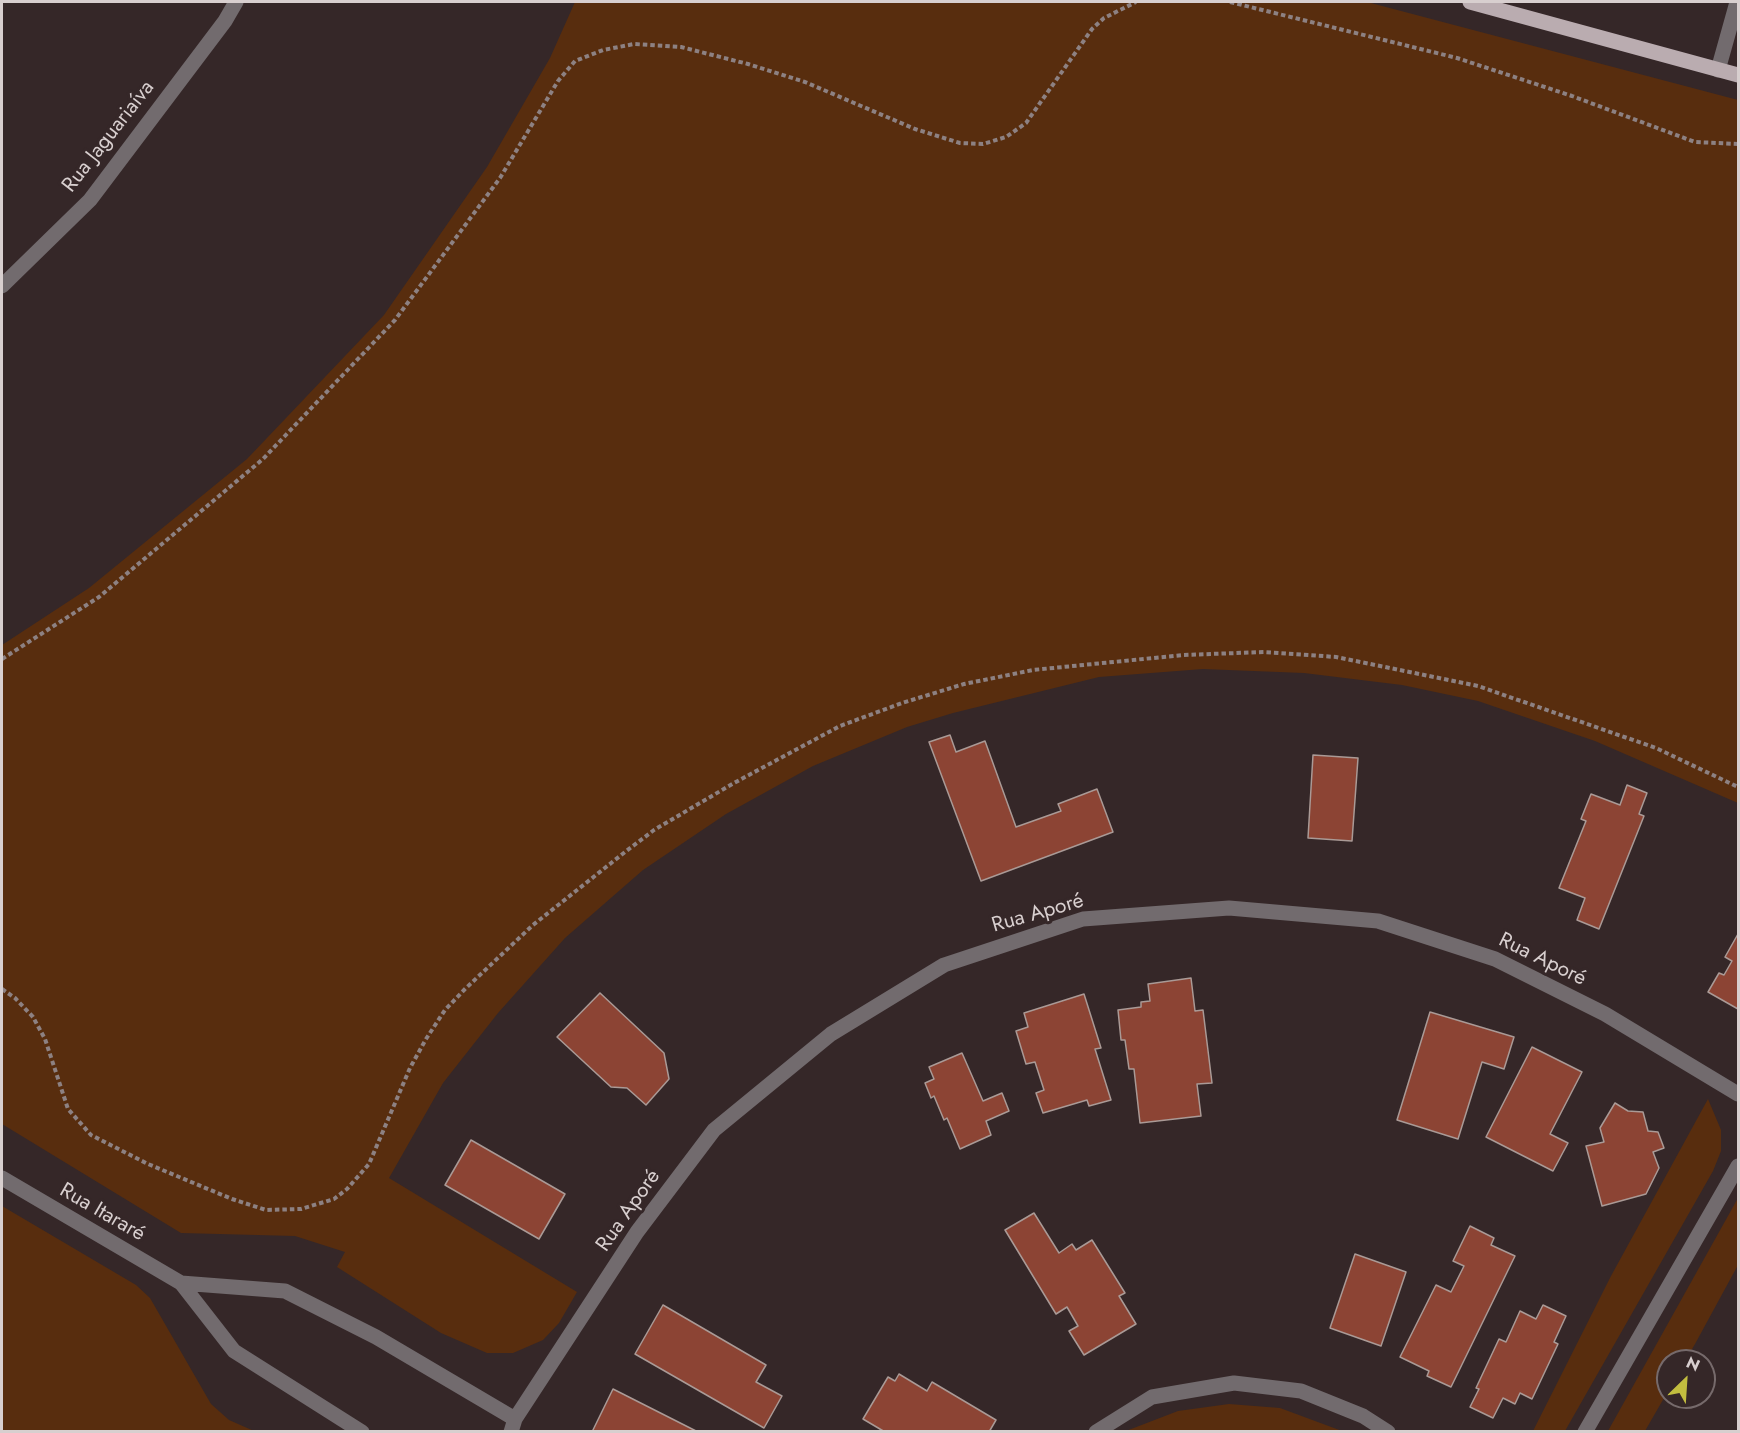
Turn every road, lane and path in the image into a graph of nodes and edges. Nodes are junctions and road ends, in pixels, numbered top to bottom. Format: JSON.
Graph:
{"nodes":[{"id":1,"x":236,"y":2,"type":"edge"},
{"id":2,"x":1136,"y":2,"type":"edge"},
{"id":3,"x":1230,"y":2,"type":"edge"},
{"id":4,"x":1470,"y":2,"type":"edge"},
{"id":5,"x":1737,"y":2,"type":"edge"},
{"id":6,"x":1718,"y":70,"type":"junction"},
{"id":7,"x":1738,"y":75,"type":"edge"},
{"id":8,"x":1738,"y":144,"type":"edge"},
{"id":9,"x":2,"y":286,"type":"edge"},
{"id":10,"x":2,"y":659,"type":"edge"},
{"id":11,"x":1738,"y":787,"type":"edge"},
{"id":12,"x":2,"y":989,"type":"edge"},
{"id":13,"x":1738,"y":1094,"type":"edge"},
{"id":14,"x":1738,"y":1166,"type":"edge"},
{"id":15,"x":2,"y":1178,"type":"edge"},
{"id":16,"x":181,"y":1283,"type":"junction"},
{"id":17,"x":513,"y":1425,"type":"edge"},
{"id":18,"x":362,"y":1431,"type":"edge"},
{"id":19,"x":1096,"y":1431,"type":"edge"},
{"id":20,"x":1388,"y":1431,"type":"edge"},
{"id":21,"x":1585,"y":1431,"type":"edge"}],
"edges":[{"from":1,"to":9,"type":"street","name":"Rua Jaguariaíva"},
{"from":2,"to":10,"type":"path"},
{"from":3,"to":8,"type":"path"},
{"from":4,"to":6,"type":"main road"},
{"from":5,"to":6,"type":"street"},
{"from":6,"to":7,"type":"main road"},
{"from":11,"to":12,"type":"path"},
{"from":13,"to":17,"type":"street","name":"Rua Aporé"},
{"from":14,"to":21,"type":"street"},
{"from":15,"to":16,"type":"street","name":"Rua Itararé"},
{"from":16,"to":17,"type":"street"},
{"from":16,"to":18,"type":"street"},
{"from":19,"to":20,"type":"street"}]}
